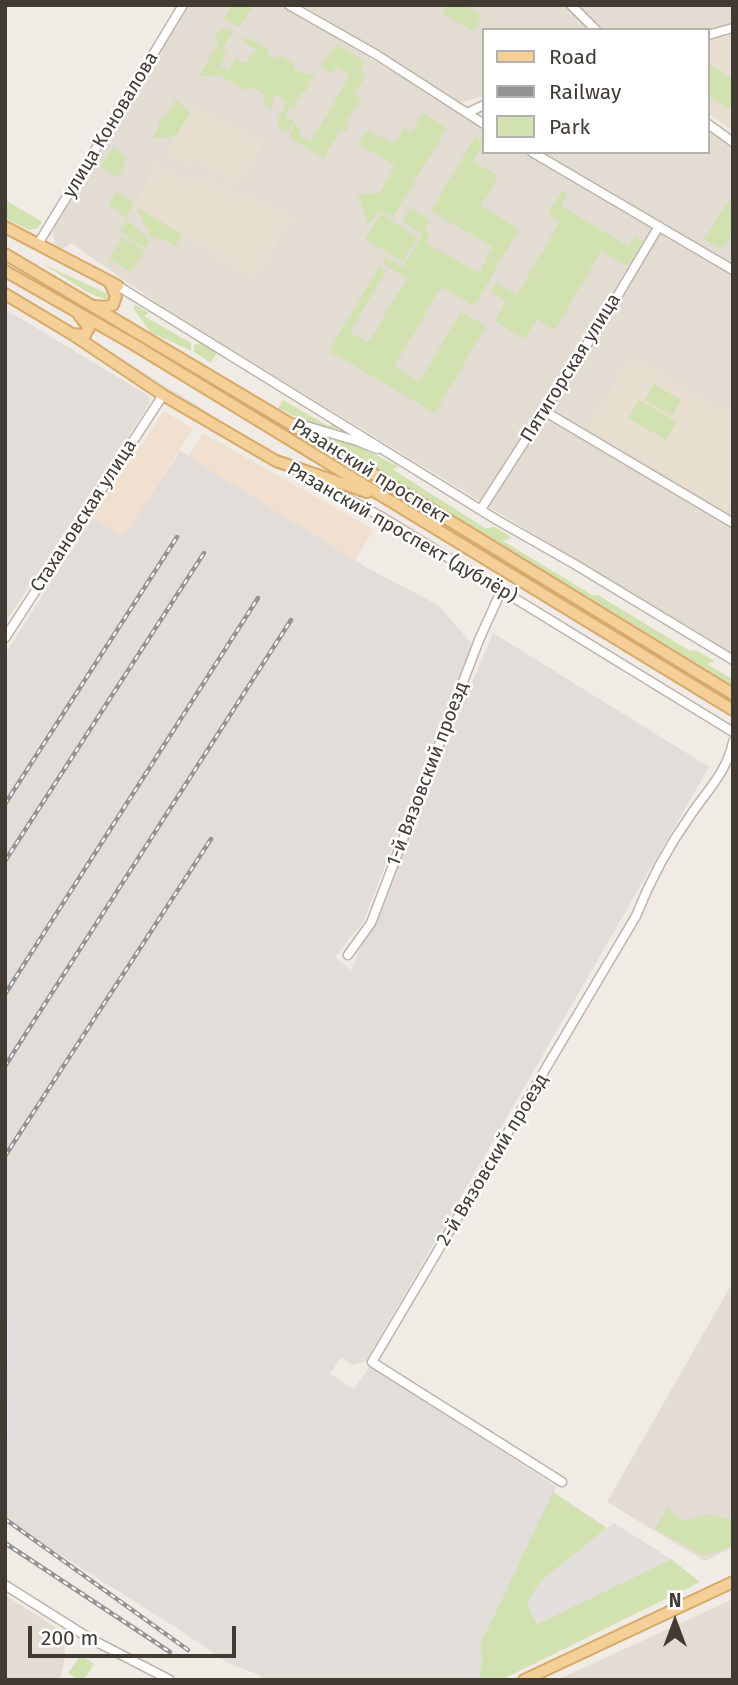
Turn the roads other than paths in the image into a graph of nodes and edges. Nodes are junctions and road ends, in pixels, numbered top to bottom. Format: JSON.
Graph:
{"nodes":[{"id":1,"x":183,"y":5,"type":"edge"},
{"id":2,"x":289,"y":5,"type":"edge"},
{"id":3,"x":571,"y":5,"type":"edge"},
{"id":4,"x":594,"y":28,"type":"edge"},
{"id":5,"x":733,"y":28,"type":"edge"},
{"id":6,"x":710,"y":34,"type":"edge"},
{"id":7,"x":482,"y":106,"type":"edge"},
{"id":8,"x":467,"y":113,"type":"junction"},
{"id":9,"x":482,"y":123,"type":"edge"},
{"id":10,"x":710,"y":125,"type":"edge"},
{"id":11,"x":733,"y":142,"type":"edge"},
{"id":12,"x":535,"y":154,"type":"edge"},
{"id":13,"x":659,"y":226,"type":"junction"},
{"id":14,"x":5,"y":228,"type":"edge"},
{"id":15,"x":38,"y":244,"type":"junction"},
{"id":16,"x":5,"y":254,"type":"edge"},
{"id":17,"x":733,"y":270,"type":"edge"},
{"id":18,"x":5,"y":271,"type":"edge"},
{"id":19,"x":113,"y":283,"type":"junction"},
{"id":20,"x":5,"y":294,"type":"edge"},
{"id":21,"x":91,"y":306,"type":"junction"},
{"id":22,"x":73,"y":308,"type":"junction"},
{"id":23,"x":89,"y":328,"type":"junction"},
{"id":24,"x":72,"y":334,"type":"junction"},
{"id":25,"x":106,"y":359,"type":"junction"},
{"id":26,"x":163,"y":395,"type":"junction"},
{"id":27,"x":544,"y":411,"type":"junction"},
{"id":28,"x":282,"y":418,"type":"junction"},
{"id":29,"x":389,"y":454,"type":"junction"},
{"id":30,"x":276,"y":461,"type":"junction"},
{"id":31,"x":386,"y":498,"type":"junction"},
{"id":32,"x":481,"y":509,"type":"junction"},
{"id":33,"x":733,"y":523,"type":"edge"},
{"id":34,"x":502,"y":589,"type":"junction"},
{"id":35,"x":5,"y":638,"type":"edge"},
{"id":36,"x":733,"y":660,"type":"edge"},
{"id":37,"x":733,"y":694,"type":"edge"},
{"id":38,"x":733,"y":710,"type":"edge"},
{"id":39,"x":733,"y":732,"type":"edge"},
{"id":40,"x":733,"y":743,"type":"edge"},
{"id":41,"x":729,"y":764,"type":"edge"},
{"id":42,"x":348,"y":955,"type":"dead end"},
{"id":43,"x":562,"y":1482,"type":"dead end"},
{"id":44,"x":733,"y":1582,"type":"edge"},
{"id":45,"x":5,"y":1586,"type":"edge"},
{"id":46,"x":156,"y":1676,"type":"edge"},
{"id":47,"x":170,"y":1680,"type":"edge"},
{"id":48,"x":524,"y":1680,"type":"edge"}],
"edges":[{"from":1,"to":15,"type":"street","name":"улица Коновалова"},
{"from":2,"to":8,"type":"street"},
{"from":3,"to":4,"type":"street"},
{"from":5,"to":6,"type":"street"},
{"from":7,"to":8,"type":"street"},
{"from":8,"to":9,"type":"street"},
{"from":10,"to":11,"type":"street"},
{"from":12,"to":13,"type":"street"},
{"from":13,"to":17,"type":"street"},
{"from":13,"to":27,"type":"street","name":"Пятигорская улица"},
{"from":14,"to":15,"type":"main road"},
{"from":15,"to":19,"type":"main road"},
{"from":16,"to":21,"type":"main road","name":"Рязанский проспект"},
{"from":18,"to":22,"type":"main road","name":"Рязанский проспект"},
{"from":19,"to":21,"type":"main road"},
{"from":19,"to":29,"type":"street"},
{"from":20,"to":24,"type":"main road","name":"Рязанский проспект (дублёр)"},
{"from":21,"to":28,"type":"main road","name":"Рязанский проспект"},
{"from":22,"to":23,"type":"main road"},
{"from":22,"to":31,"type":"main road","name":"Рязанский проспект"},
{"from":23,"to":24,"type":"main road"},
{"from":23,"to":25,"type":"main road"},
{"from":24,"to":25,"type":"main road","name":"Рязанский проспект (дублёр)"},
{"from":25,"to":26,"type":"main road","name":"Рязанский проспект (дублёр)"},
{"from":26,"to":30,"type":"main road","name":"Рязанский проспект (дублёр)"},
{"from":26,"to":35,"type":"street","name":"Стахановская улица"},
{"from":27,"to":32,"type":"street","name":"Пятигорская улица"},
{"from":27,"to":33,"type":"street"},
{"from":28,"to":29,"type":"street"},
{"from":28,"to":37,"type":"main road","name":"Рязанский проспект"},
{"from":29,"to":32,"type":"street"},
{"from":30,"to":31,"type":"main road"},
{"from":30,"to":34,"type":"street","name":"Рязанский проспект (дублёр)"},
{"from":31,"to":38,"type":"main road","name":"Рязанский проспект"},
{"from":32,"to":36,"type":"street"},
{"from":34,"to":39,"type":"street","name":"Рязанский проспект (дублёр)"},
{"from":34,"to":42,"type":"street","name":"1-й Вязовский проезд"},
{"from":40,"to":41,"type":"street","name":"2-й Вязовский проезд"},
{"from":41,"to":43,"type":"street","name":"2-й Вязовский проезд"},
{"from":44,"to":48,"type":"main road"},
{"from":45,"to":46,"type":"street"},
{"from":46,"to":47,"type":"street"}]}
